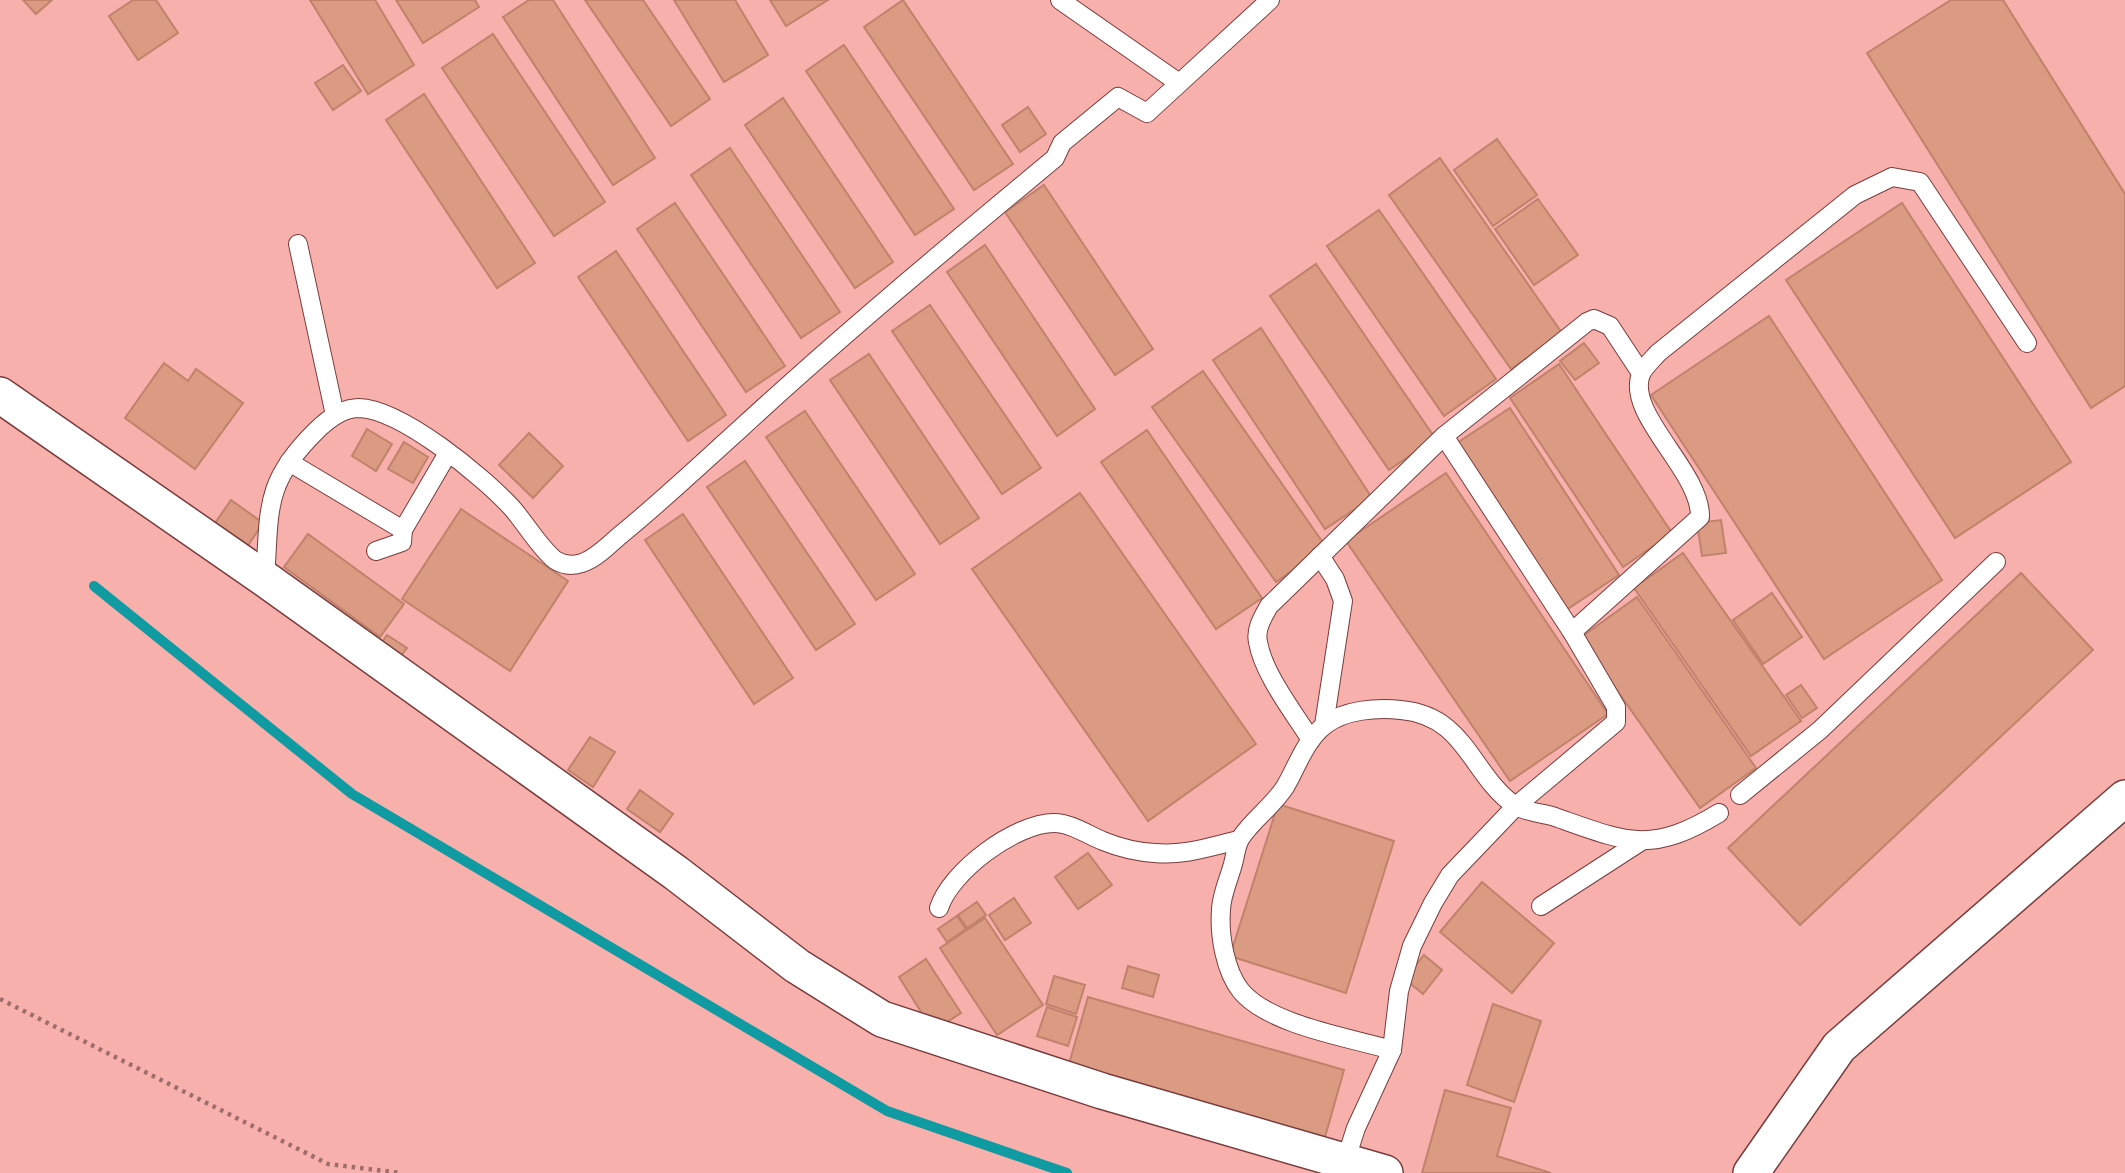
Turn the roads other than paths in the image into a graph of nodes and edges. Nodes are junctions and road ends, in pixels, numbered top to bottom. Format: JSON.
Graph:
{"nodes":[{"id":1,"x":1060,"y":0,"type":"edge"},
{"id":2,"x":1270,"y":0,"type":"edge"},
{"id":3,"x":1179,"y":83,"type":"junction"},
{"id":4,"x":298,"y":244,"type":"dead end"},
{"id":5,"x":2027,"y":342,"type":"dead end"},
{"id":6,"x":1641,"y":373,"type":"junction"},
{"id":7,"x":0,"y":395,"type":"edge"},
{"id":8,"x":335,"y":415,"type":"junction"},
{"id":9,"x":1444,"y":436,"type":"junction"},
{"id":10,"x":448,"y":453,"type":"junction"},
{"id":11,"x":289,"y":462,"type":"junction"},
{"id":12,"x":407,"y":540,"type":"junction"},
{"id":13,"x":376,"y":551,"type":"dead end"},
{"id":14,"x":1320,"y":556,"type":"junction"},
{"id":15,"x":1996,"y":562,"type":"dead end"},
{"id":16,"x":265,"y":579,"type":"junction"},
{"id":17,"x":1572,"y":632,"type":"junction"},
{"id":18,"x":1324,"y":725,"type":"junction"},
{"id":19,"x":1311,"y":740,"type":"junction"},
{"id":20,"x":1740,"y":795,"type":"dead end"},
{"id":21,"x":2125,"y":798,"type":"edge"},
{"id":22,"x":1516,"y":806,"type":"junction"},
{"id":23,"x":1719,"y":813,"type":"dead end"},
{"id":24,"x":1240,"y":840,"type":"junction"},
{"id":25,"x":1640,"y":842,"type":"junction"},
{"id":26,"x":1541,"y":906,"type":"dead end"},
{"id":27,"x":939,"y":908,"type":"dead end"},
{"id":28,"x":1392,"y":1050,"type":"junction"},
{"id":29,"x":1345,"y":1162,"type":"junction"},
{"id":30,"x":1385,"y":1173,"type":"edge"},
{"id":31,"x":1751,"y":1173,"type":"edge"}],
"edges":[{"from":1,"to":3,"type":"lane"},
{"from":2,"to":3,"type":"lane"},
{"from":3,"to":10,"type":"lane"},
{"from":4,"to":8,"type":"lane"},
{"from":5,"to":6,"type":"lane"},
{"from":6,"to":9,"type":"lane"},
{"from":6,"to":17,"type":"lane"},
{"from":7,"to":16,"type":"street"},
{"from":8,"to":10,"type":"lane"},
{"from":8,"to":11,"type":"lane"},
{"from":9,"to":14,"type":"lane"},
{"from":9,"to":17,"type":"lane"},
{"from":10,"to":12,"type":"lane"},
{"from":11,"to":12,"type":"lane"},
{"from":11,"to":16,"type":"lane"},
{"from":12,"to":13,"type":"lane"},
{"from":14,"to":18,"type":"lane"},
{"from":14,"to":19,"type":"lane"},
{"from":15,"to":20,"type":"lane"},
{"from":16,"to":29,"type":"street"},
{"from":17,"to":22,"type":"lane"},
{"from":18,"to":19,"type":"lane"},
{"from":18,"to":22,"type":"lane"},
{"from":19,"to":24,"type":"lane"},
{"from":21,"to":31,"type":"street"},
{"from":22,"to":25,"type":"lane"},
{"from":22,"to":28,"type":"lane"},
{"from":23,"to":25,"type":"lane"},
{"from":24,"to":27,"type":"lane"},
{"from":24,"to":28,"type":"lane"},
{"from":25,"to":26,"type":"lane"},
{"from":28,"to":29,"type":"lane"},
{"from":29,"to":30,"type":"street"}]}
